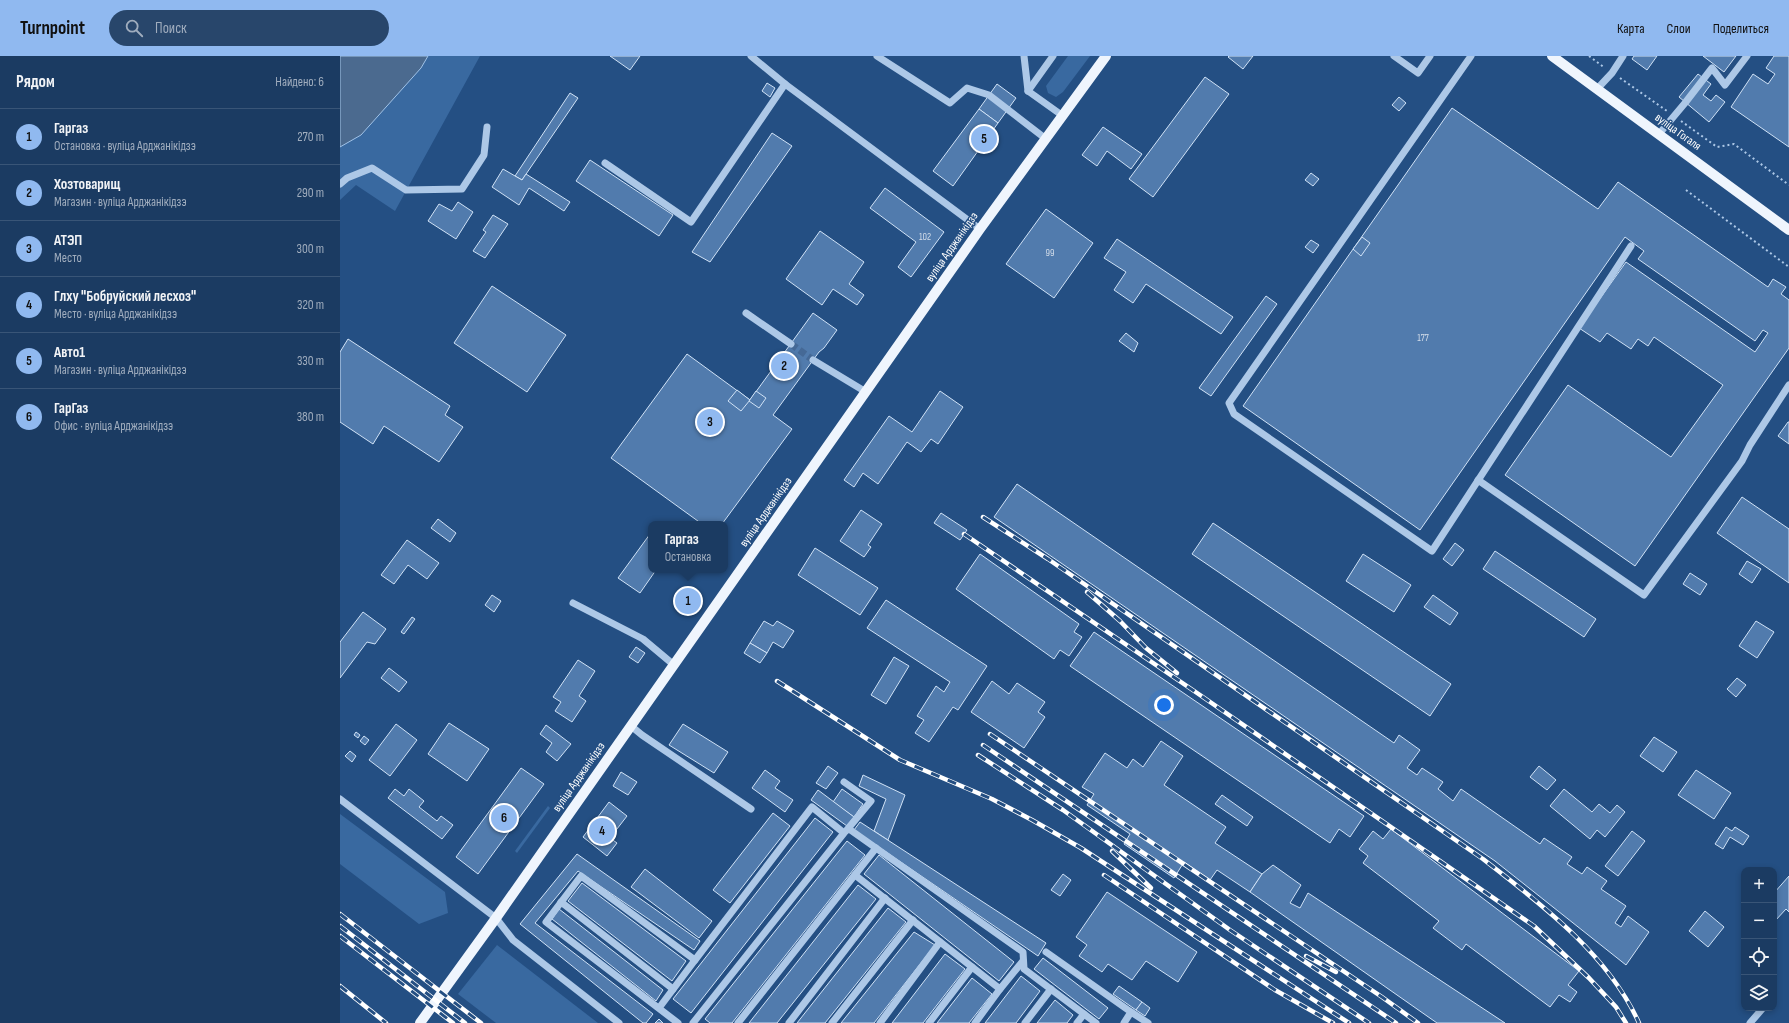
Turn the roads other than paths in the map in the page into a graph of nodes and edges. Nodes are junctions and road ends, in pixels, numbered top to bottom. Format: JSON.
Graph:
{"nodes":[{"id":1,"x":751,"y":56,"type":"edge"},
{"id":2,"x":876,"y":56,"type":"edge"},
{"id":3,"x":1024,"y":56,"type":"edge"},
{"id":4,"x":1053,"y":56,"type":"edge"},
{"id":5,"x":1106,"y":56,"type":"edge"},
{"id":6,"x":1394,"y":56,"type":"edge"},
{"id":7,"x":1430,"y":56,"type":"edge"},
{"id":8,"x":1471,"y":56,"type":"edge"},
{"id":9,"x":1552,"y":56,"type":"edge"},
{"id":10,"x":1623,"y":56,"type":"edge"},
{"id":11,"x":1747,"y":56,"type":"edge"},
{"id":12,"x":785,"y":84,"type":"junction"},
{"id":13,"x":1597,"y":89,"type":"junction"},
{"id":14,"x":1028,"y":91,"type":"junction"},
{"id":15,"x":1062,"y":116,"type":"junction"},
{"id":16,"x":487,"y":127,"type":"dead end"},
{"id":17,"x":1659,"y":134,"type":"junction"},
{"id":18,"x":1046,"y":139,"type":"junction"},
{"id":19,"x":605,"y":163,"type":"dead end"},
{"id":20,"x":340,"y":184,"type":"edge"},
{"id":21,"x":980,"y":229,"type":"junction"},
{"id":22,"x":1789,"y":230,"type":"edge"},
{"id":23,"x":1631,"y":246,"type":"dead end"},
{"id":24,"x":746,"y":313,"type":"dead end"},
{"id":25,"x":791,"y":344,"type":"tunnel mouth"},
{"id":26,"x":813,"y":360,"type":"tunnel mouth"},
{"id":27,"x":1788,"y":388,"type":"edge"},
{"id":28,"x":866,"y":392,"type":"junction"},
{"id":29,"x":1478,"y":480,"type":"junction"},
{"id":30,"x":573,"y":603,"type":"dead end"},
{"id":31,"x":674,"y":665,"type":"junction"},
{"id":32,"x":631,"y":726,"type":"junction"},
{"id":33,"x":844,"y":782,"type":"dead end"},
{"id":34,"x":340,"y":799,"type":"edge"},
{"id":35,"x":751,"y":809,"type":"dead end"},
{"id":36,"x":847,"y":831,"type":"junction"},
{"id":37,"x":876,"y":848,"type":"junction"},
{"id":38,"x":855,"y":875,"type":"junction"},
{"id":39,"x":885,"y":898,"type":"junction"},
{"id":40,"x":561,"y":902,"type":"junction"},
{"id":41,"x":496,"y":918,"type":"junction"},
{"id":42,"x":912,"y":920,"type":"junction"},
{"id":43,"x":940,"y":942,"type":"junction"},
{"id":44,"x":1046,"y":952,"type":"dead end"},
{"id":45,"x":695,"y":960,"type":"junction"},
{"id":46,"x":1023,"y":961,"type":"junction"},
{"id":47,"x":972,"y":967,"type":"junction"},
{"id":48,"x":1000,"y":989,"type":"junction"},
{"id":49,"x":1051,"y":989,"type":"junction"},
{"id":50,"x":673,"y":990,"type":"junction"},
{"id":51,"x":658,"y":1008,"type":"junction"},
{"id":52,"x":1760,"y":1011,"type":"edge"},
{"id":53,"x":1131,"y":1012,"type":"junction"},
{"id":54,"x":1084,"y":1014,"type":"junction"},
{"id":55,"x":420,"y":1023,"type":"edge"},
{"id":56,"x":619,"y":1023,"type":"edge"},
{"id":57,"x":678,"y":1023,"type":"edge"},
{"id":58,"x":693,"y":1023,"type":"edge"},
{"id":59,"x":738,"y":1023,"type":"edge"},
{"id":60,"x":789,"y":1023,"type":"edge"},
{"id":61,"x":832,"y":1023,"type":"edge"},
{"id":62,"x":880,"y":1023,"type":"edge"},
{"id":63,"x":929,"y":1023,"type":"edge"},
{"id":64,"x":975,"y":1023,"type":"edge"},
{"id":65,"x":1026,"y":1023,"type":"edge"},
{"id":66,"x":1077,"y":1023,"type":"edge"},
{"id":67,"x":1096,"y":1023,"type":"edge"},
{"id":68,"x":1124,"y":1023,"type":"edge"},
{"id":69,"x":1148,"y":1023,"type":"edge"},
{"id":70,"x":1750,"y":1023,"type":"edge"}],
"edges":[{"from":1,"to":12,"type":"lane"},
{"from":2,"to":18,"type":"lane"},
{"from":3,"to":14,"type":"lane"},
{"from":4,"to":14,"type":"lane"},
{"from":5,"to":15,"type":"main road","name":"вуліца Арджанікідзэ"},
{"from":6,"to":7,"type":"lane"},
{"from":8,"to":29,"type":"lane"},
{"from":9,"to":13,"type":"main road","name":"вуліца Гогаля"},
{"from":10,"to":13,"type":"lane"},
{"from":11,"to":17,"type":"lane"},
{"from":12,"to":19,"type":"lane"},
{"from":12,"to":21,"type":"lane"},
{"from":13,"to":17,"type":"main road","name":"вуліца Гогаля"},
{"from":14,"to":15,"type":"lane"},
{"from":15,"to":18,"type":"main road","name":"вуліца Арджанікідзэ"},
{"from":16,"to":20,"type":"lane"},
{"from":17,"to":22,"type":"main road","name":"вуліца Гогаля"},
{"from":18,"to":21,"type":"main road","name":"вуліца Арджанікідзэ"},
{"from":21,"to":28,"type":"main road","name":"вуліца Арджанікідзэ"},
{"from":23,"to":29,"type":"lane"},
{"from":24,"to":25,"type":"lane"},
{"from":26,"to":28,"type":"lane"},
{"from":27,"to":29,"type":"lane"},
{"from":28,"to":31,"type":"main road","name":"вуліца Арджанікідзэ"},
{"from":30,"to":31,"type":"lane"},
{"from":31,"to":32,"type":"main road","name":"вуліца Арджанікідзэ"},
{"from":32,"to":35,"type":"lane"},
{"from":32,"to":41,"type":"main road","name":"вуліца Арджанікідзэ"},
{"from":33,"to":36,"type":"lane"},
{"from":34,"to":41,"type":"lane"},
{"from":36,"to":37,"type":"lane"},
{"from":36,"to":45,"type":"lane"},
{"from":36,"to":58,"type":"lane"},
{"from":37,"to":38,"type":"lane"},
{"from":37,"to":46,"type":"lane"},
{"from":38,"to":39,"type":"lane"},
{"from":38,"to":59,"type":"lane"},
{"from":39,"to":42,"type":"lane"},
{"from":39,"to":60,"type":"lane"},
{"from":40,"to":45,"type":"lane"},
{"from":40,"to":50,"type":"lane"},
{"from":40,"to":51,"type":"lane"},
{"from":41,"to":55,"type":"main road","name":"вуліца Арджанікідзэ"},
{"from":41,"to":56,"type":"lane"},
{"from":42,"to":43,"type":"lane"},
{"from":42,"to":61,"type":"lane"},
{"from":43,"to":47,"type":"lane"},
{"from":43,"to":62,"type":"lane"},
{"from":44,"to":53,"type":"lane"},
{"from":45,"to":50,"type":"lane"},
{"from":46,"to":48,"type":"lane"},
{"from":46,"to":49,"type":"lane"},
{"from":47,"to":48,"type":"lane"},
{"from":47,"to":63,"type":"lane"},
{"from":48,"to":64,"type":"lane"},
{"from":49,"to":54,"type":"lane"},
{"from":49,"to":65,"type":"lane"},
{"from":50,"to":51,"type":"lane"},
{"from":51,"to":57,"type":"lane"},
{"from":52,"to":70,"type":"lane"},
{"from":53,"to":68,"type":"lane"},
{"from":53,"to":69,"type":"lane"},
{"from":54,"to":66,"type":"lane"},
{"from":54,"to":67,"type":"lane"}]}
